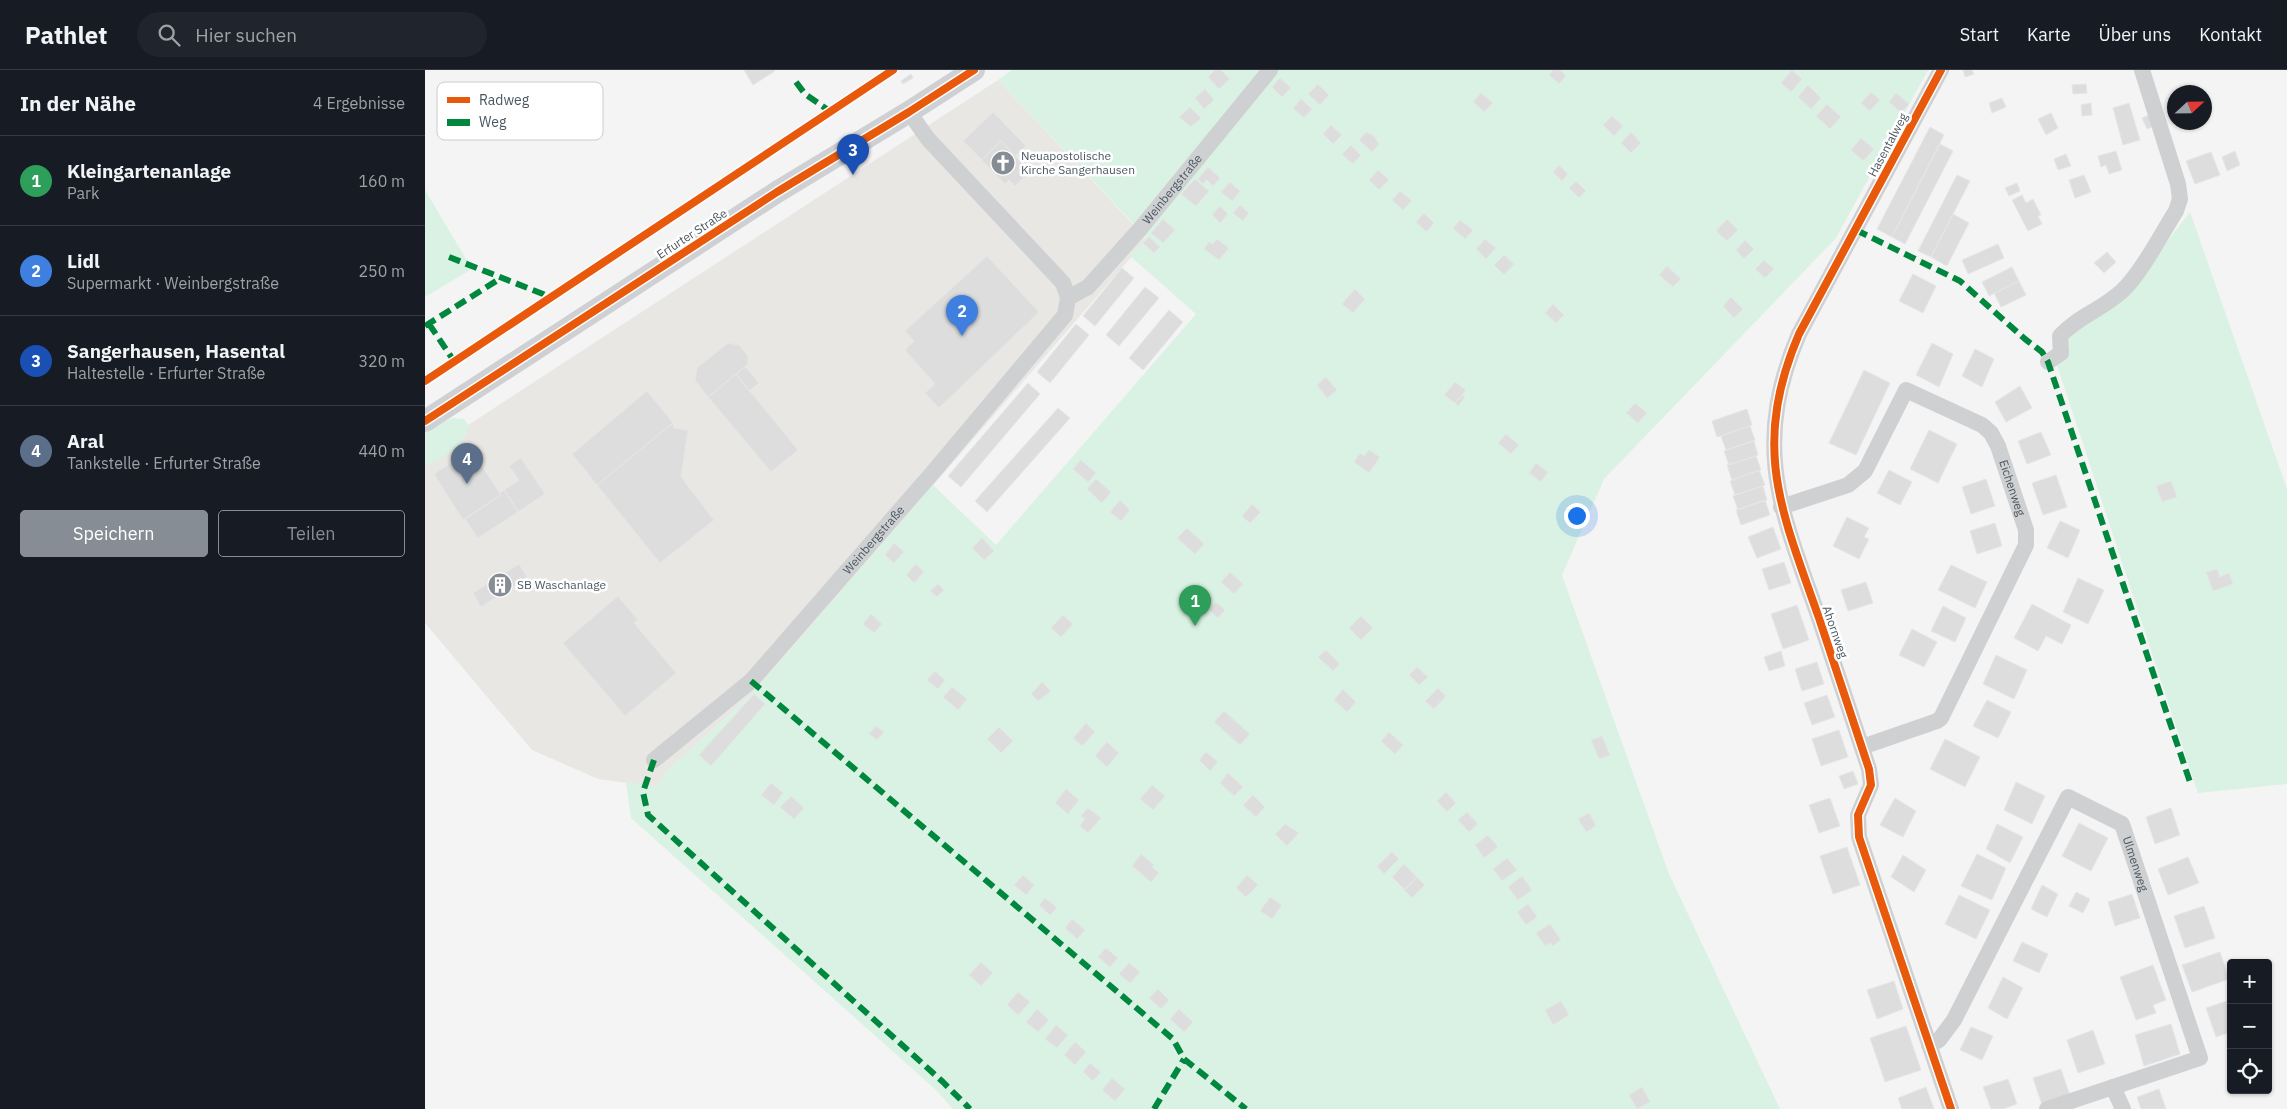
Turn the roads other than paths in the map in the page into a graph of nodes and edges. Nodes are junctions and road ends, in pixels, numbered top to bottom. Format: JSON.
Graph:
{"nodes":[{"id":1,"x":974,"y":70,"type":"edge"},
{"id":2,"x":1270,"y":70,"type":"edge"},
{"id":3,"x":1941,"y":70,"type":"edge"},
{"id":4,"x":2142,"y":70,"type":"edge"},
{"id":5,"x":909,"y":112,"type":"junction"},
{"id":6,"x":1856,"y":230,"type":"joint"},
{"id":7,"x":1068,"y":298,"type":"junction"},
{"id":8,"x":2049,"y":362,"type":"dead end"},
{"id":9,"x":425,"y":420,"type":"edge"},
{"id":10,"x":1781,"y":507,"type":"junction"},
{"id":11,"x":1862,"y":747,"type":"junction"},
{"id":12,"x":654,"y":760,"type":"dead end"},
{"id":13,"x":1929,"y":1046,"type":"junction"},
{"id":14,"x":2113,"y":1086,"type":"junction"},
{"id":15,"x":1951,"y":1109,"type":"edge"},
{"id":16,"x":2047,"y":1109,"type":"edge"},
{"id":17,"x":2123,"y":1109,"type":"edge"}],
"edges":[{"from":1,"to":5,"type":"main road","name":"Erfurter Straße"},
{"from":2,"to":7,"type":"street","name":"Weinbergstraße"},
{"from":3,"to":6,"type":"street","name":"Hasentalweg"},
{"from":4,"to":8,"type":"street"},
{"from":5,"to":7,"type":"street"},
{"from":5,"to":9,"type":"main road","name":"Erfurter Straße"},
{"from":6,"to":10,"type":"street","name":"Ahornweg"},
{"from":7,"to":12,"type":"street","name":"Weinbergstraße"},
{"from":10,"to":11,"type":"street","name":"Ahornweg"},
{"from":10,"to":11,"type":"street","name":"Eichenweg"},
{"from":11,"to":13,"type":"street","name":"Ahornweg"},
{"from":13,"to":14,"type":"street","name":"Ulmenweg"},
{"from":13,"to":15,"type":"street"},
{"from":14,"to":16,"type":"street","name":"Ulmenweg"},
{"from":14,"to":17,"type":"street"}]}
